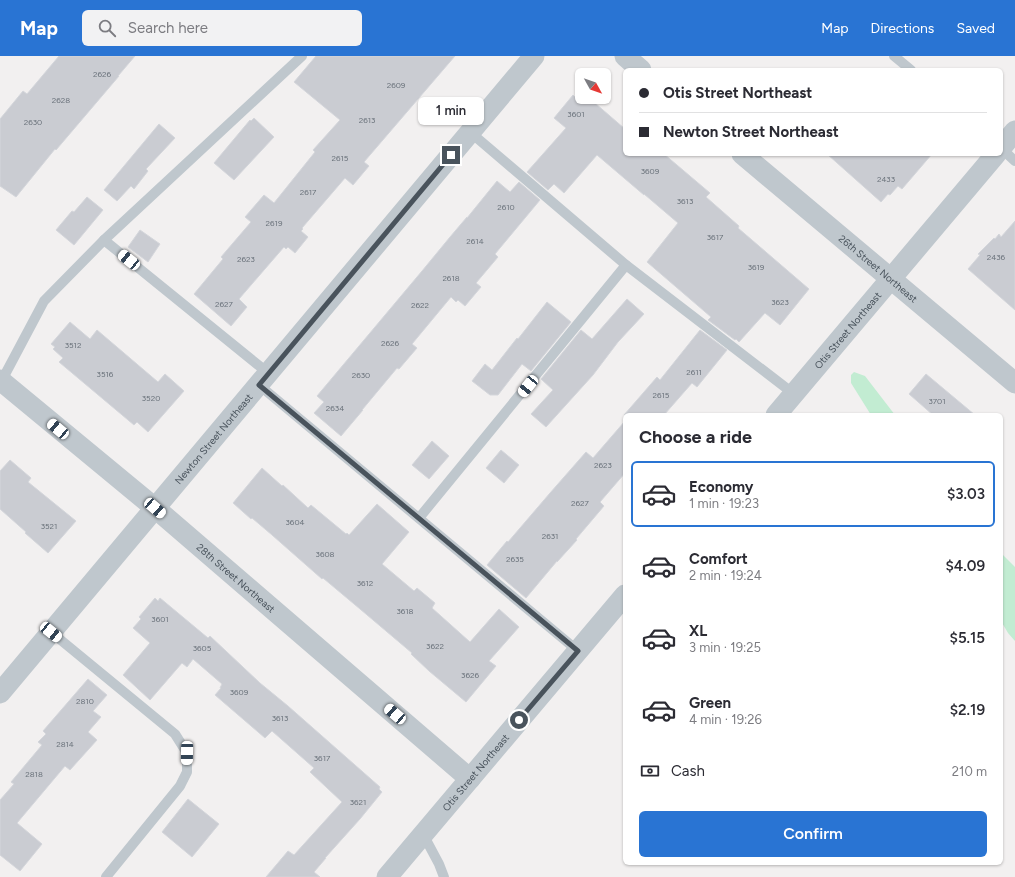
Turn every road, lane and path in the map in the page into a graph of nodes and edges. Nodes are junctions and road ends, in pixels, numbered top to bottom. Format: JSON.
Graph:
{"nodes":[{"id":1,"x":302,"y":56,"type":"edge"},
{"id":2,"x":534,"y":56,"type":"edge"},
{"id":3,"x":625,"y":56,"type":"edge"},
{"id":4,"x":894,"y":56,"type":"edge"},
{"id":5,"x":639,"y":68,"type":"edge"},
{"id":6,"x":909,"y":68,"type":"edge"},
{"id":7,"x":1015,"y":131,"type":"edge"},
{"id":8,"x":470,"y":132,"type":"junction"},
{"id":9,"x":1003,"y":146,"type":"edge"},
{"id":10,"x":1003,"y":150,"type":"edge"},
{"id":11,"x":744,"y":156,"type":"edge"},
{"id":12,"x":994,"y":156,"type":"edge"},
{"id":13,"x":1015,"y":161,"type":"edge"},
{"id":14,"x":104,"y":240,"type":"junction"},
{"id":15,"x":626,"y":265,"type":"junction"},
{"id":16,"x":890,"y":279,"type":"junction"},
{"id":17,"x":263,"y":379,"type":"junction"},
{"id":18,"x":0,"y":382,"type":"edge"},
{"id":19,"x":1015,"y":383,"type":"edge"},
{"id":20,"x":794,"y":394,"type":"junction"},
{"id":21,"x":778,"y":413,"type":"edge"},
{"id":22,"x":155,"y":508,"type":"junction"},
{"id":23,"x":419,"y":518,"type":"junction"},
{"id":24,"x":623,"y":596,"type":"edge"},
{"id":25,"x":51,"y":632,"type":"junction"},
{"id":26,"x":578,"y":651,"type":"junction"},
{"id":27,"x":0,"y":693,"type":"edge"},
{"id":28,"x":470,"y":779,"type":"junction"},
{"id":29,"x":423,"y":834,"type":"junction"},
{"id":30,"x":106,"y":877,"type":"edge"},
{"id":31,"x":387,"y":877,"type":"edge"},
{"id":32,"x":444,"y":877,"type":"edge"}],
"edges":[{"from":1,"to":14,"type":"lane"},
{"from":2,"to":8,"type":"street","name":"Newton Street Northeast"},
{"from":3,"to":5,"type":"street"},
{"from":4,"to":6,"type":"lane"},
{"from":7,"to":9,"type":"street"},
{"from":8,"to":15,"type":"lane"},
{"from":8,"to":17,"type":"street","name":"Newton Street Northeast"},
{"from":10,"to":13,"type":"lane"},
{"from":11,"to":16,"type":"street","name":"26th Street Northeast"},
{"from":12,"to":16,"type":"street","name":"Otis Street Northeast"},
{"from":14,"to":17,"type":"lane"},
{"from":14,"to":18,"type":"lane"},
{"from":15,"to":20,"type":"lane"},
{"from":15,"to":23,"type":"lane"},
{"from":16,"to":19,"type":"street","name":"26th Street Northeast"},
{"from":16,"to":20,"type":"street","name":"Otis Street Northeast"},
{"from":17,"to":22,"type":"street","name":"Newton Street Northeast"},
{"from":17,"to":23,"type":"lane"},
{"from":18,"to":22,"type":"street","name":"28th Street Northeast"},
{"from":20,"to":21,"type":"street","name":"Otis Street Northeast"},
{"from":22,"to":25,"type":"street","name":"Newton Street Northeast"},
{"from":22,"to":28,"type":"street","name":"28th Street Northeast"},
{"from":23,"to":26,"type":"lane"},
{"from":24,"to":26,"type":"street","name":"Otis Street Northeast"},
{"from":25,"to":27,"type":"street","name":"Newton Street Northeast"},
{"from":25,"to":30,"type":"lane"},
{"from":26,"to":28,"type":"street","name":"Otis Street Northeast"},
{"from":28,"to":29,"type":"street","name":"Otis Street Northeast"},
{"from":29,"to":31,"type":"street","name":"Otis Street Northeast"},
{"from":29,"to":32,"type":"lane"}]}
